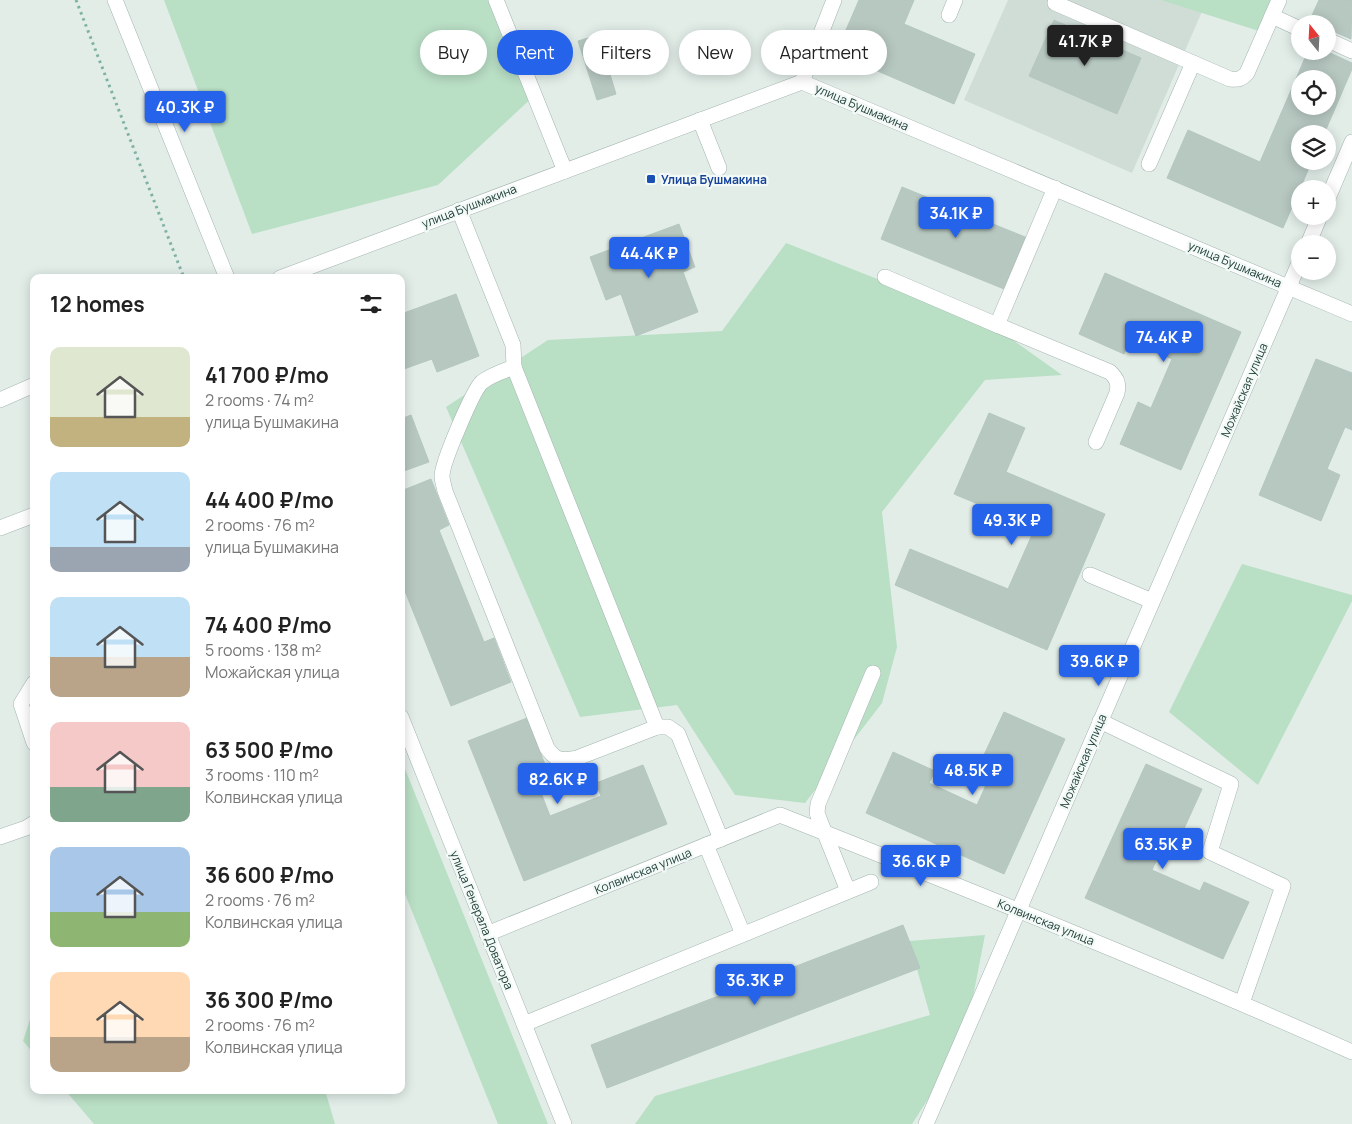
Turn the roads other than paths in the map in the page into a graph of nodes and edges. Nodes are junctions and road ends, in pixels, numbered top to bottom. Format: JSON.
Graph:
{"nodes":[{"id":1,"x":115,"y":0,"type":"edge"},
{"id":2,"x":496,"y":0,"type":"edge"},
{"id":3,"x":834,"y":0,"type":"edge"},
{"id":4,"x":955,"y":0,"type":"edge"},
{"id":5,"x":1279,"y":0,"type":"edge"},
{"id":6,"x":1054,"y":3,"type":"dead end"},
{"id":7,"x":949,"y":15,"type":"dead end"},
{"id":8,"x":1272,"y":16,"type":"junction"},
{"id":9,"x":1291,"y":24,"type":"edge"},
{"id":10,"x":1336,"y":44,"type":"edge"},
{"id":11,"x":1352,"y":51,"type":"edge"},
{"id":12,"x":1193,"y":63,"type":"junction"},
{"id":13,"x":802,"y":82,"type":"junction"},
{"id":14,"x":700,"y":120,"type":"junction"},
{"id":15,"x":1352,"y":142,"type":"edge"},
{"id":16,"x":1149,"y":164,"type":"dead end"},
{"id":17,"x":719,"y":168,"type":"dead end"},
{"id":18,"x":565,"y":171,"type":"junction"},
{"id":19,"x":1336,"y":180,"type":"edge"},
{"id":20,"x":1055,"y":188,"type":"junction"},
{"id":21,"x":459,"y":210,"type":"junction"},
{"id":22,"x":225,"y":274,"type":"edge"},
{"id":23,"x":291,"y":274,"type":"edge"},
{"id":24,"x":885,"y":277,"type":"dead end"},
{"id":25,"x":1292,"y":280,"type":"edge"},
{"id":26,"x":1289,"y":286,"type":"junction"},
{"id":27,"x":1352,"y":314,"type":"edge"},
{"id":28,"x":997,"y":325,"type":"junction"},
{"id":29,"x":514,"y":367,"type":"junction"},
{"id":30,"x":30,"y":387,"type":"edge"},
{"id":31,"x":0,"y":400,"type":"edge"},
{"id":32,"x":1096,"y":442,"type":"dead end"},
{"id":33,"x":30,"y":516,"type":"edge"},
{"id":34,"x":0,"y":528,"type":"edge"},
{"id":35,"x":1090,"y":575,"type":"dead end"},
{"id":36,"x":1152,"y":601,"type":"junction"},
{"id":37,"x":873,"y":672,"type":"dead end"},
{"id":38,"x":30,"y":689,"type":"edge"},
{"id":39,"x":1100,"y":721,"type":"junction"},
{"id":40,"x":405,"y":726,"type":"edge"},
{"id":41,"x":657,"y":727,"type":"junction"},
{"id":42,"x":30,"y":731,"type":"edge"},
{"id":43,"x":30,"y":826,"type":"edge"},
{"id":44,"x":824,"y":833,"type":"junction"},
{"id":45,"x":0,"y":838,"type":"edge"},
{"id":46,"x":720,"y":839,"type":"junction"},
{"id":47,"x":706,"y":845,"type":"junction"},
{"id":48,"x":871,"y":882,"type":"dead end"},
{"id":49,"x":848,"y":891,"type":"junction"},
{"id":50,"x":1018,"y":910,"type":"junction"},
{"id":51,"x":487,"y":934,"type":"junction"},
{"id":52,"x":743,"y":934,"type":"junction"},
{"id":53,"x":1242,"y":1003,"type":"junction"},
{"id":54,"x":524,"y":1024,"type":"junction"},
{"id":55,"x":1352,"y":1052,"type":"edge"},
{"id":56,"x":564,"y":1124,"type":"edge"},
{"id":57,"x":926,"y":1124,"type":"edge"}],
"edges":[{"from":1,"to":22,"type":"street"},
{"from":2,"to":18,"type":"street"},
{"from":3,"to":13,"type":"street"},
{"from":4,"to":7,"type":"street"},
{"from":5,"to":8,"type":"street"},
{"from":6,"to":12,"type":"street"},
{"from":8,"to":9,"type":"street"},
{"from":8,"to":12,"type":"street"},
{"from":10,"to":11,"type":"street"},
{"from":12,"to":16,"type":"street"},
{"from":13,"to":14,"type":"street","name":"улица Бушмакина"},
{"from":13,"to":20,"type":"street","name":"улица Бушмакина"},
{"from":14,"to":17,"type":"street"},
{"from":14,"to":18,"type":"street","name":"улица Бушмакина"},
{"from":15,"to":19,"type":"street"},
{"from":18,"to":21,"type":"street","name":"улица Бушмакина"},
{"from":20,"to":26,"type":"street","name":"улица Бушмакина"},
{"from":20,"to":28,"type":"street"},
{"from":21,"to":23,"type":"street","name":"улица Бушмакина"},
{"from":21,"to":29,"type":"street"},
{"from":24,"to":28,"type":"street"},
{"from":25,"to":26,"type":"street","name":"Можайская улица"},
{"from":26,"to":27,"type":"street","name":"улица Бушмакина"},
{"from":26,"to":36,"type":"street","name":"Можайская улица"},
{"from":28,"to":32,"type":"street"},
{"from":29,"to":41,"type":"street"},
{"from":29,"to":41,"type":"street"},
{"from":30,"to":31,"type":"street"},
{"from":33,"to":34,"type":"street"},
{"from":35,"to":36,"type":"street"},
{"from":36,"to":39,"type":"street","name":"Можайская улица"},
{"from":37,"to":44,"type":"street"},
{"from":38,"to":42,"type":"street"},
{"from":39,"to":50,"type":"street","name":"Можайская улица"},
{"from":39,"to":53,"type":"street"},
{"from":40,"to":51,"type":"street","name":"улица Генерала Доватора"},
{"from":41,"to":46,"type":"street"},
{"from":43,"to":45,"type":"street"},
{"from":44,"to":46,"type":"street","name":"Колвинская улица"},
{"from":44,"to":49,"type":"street"},
{"from":44,"to":50,"type":"street","name":"Колвинская улица"},
{"from":46,"to":47,"type":"street","name":"Колвинская улица"},
{"from":47,"to":51,"type":"street","name":"Колвинская улица"},
{"from":47,"to":52,"type":"street"},
{"from":48,"to":49,"type":"street"},
{"from":49,"to":52,"type":"street"},
{"from":50,"to":53,"type":"street","name":"Колвинская улица"},
{"from":50,"to":57,"type":"street","name":"Можайская улица"},
{"from":51,"to":54,"type":"street","name":"улица Генерала Доватора"},
{"from":52,"to":54,"type":"street"},
{"from":53,"to":55,"type":"street","name":"Колвинская улица"},
{"from":54,"to":56,"type":"street","name":"улица Генерала Доватора"}]}
